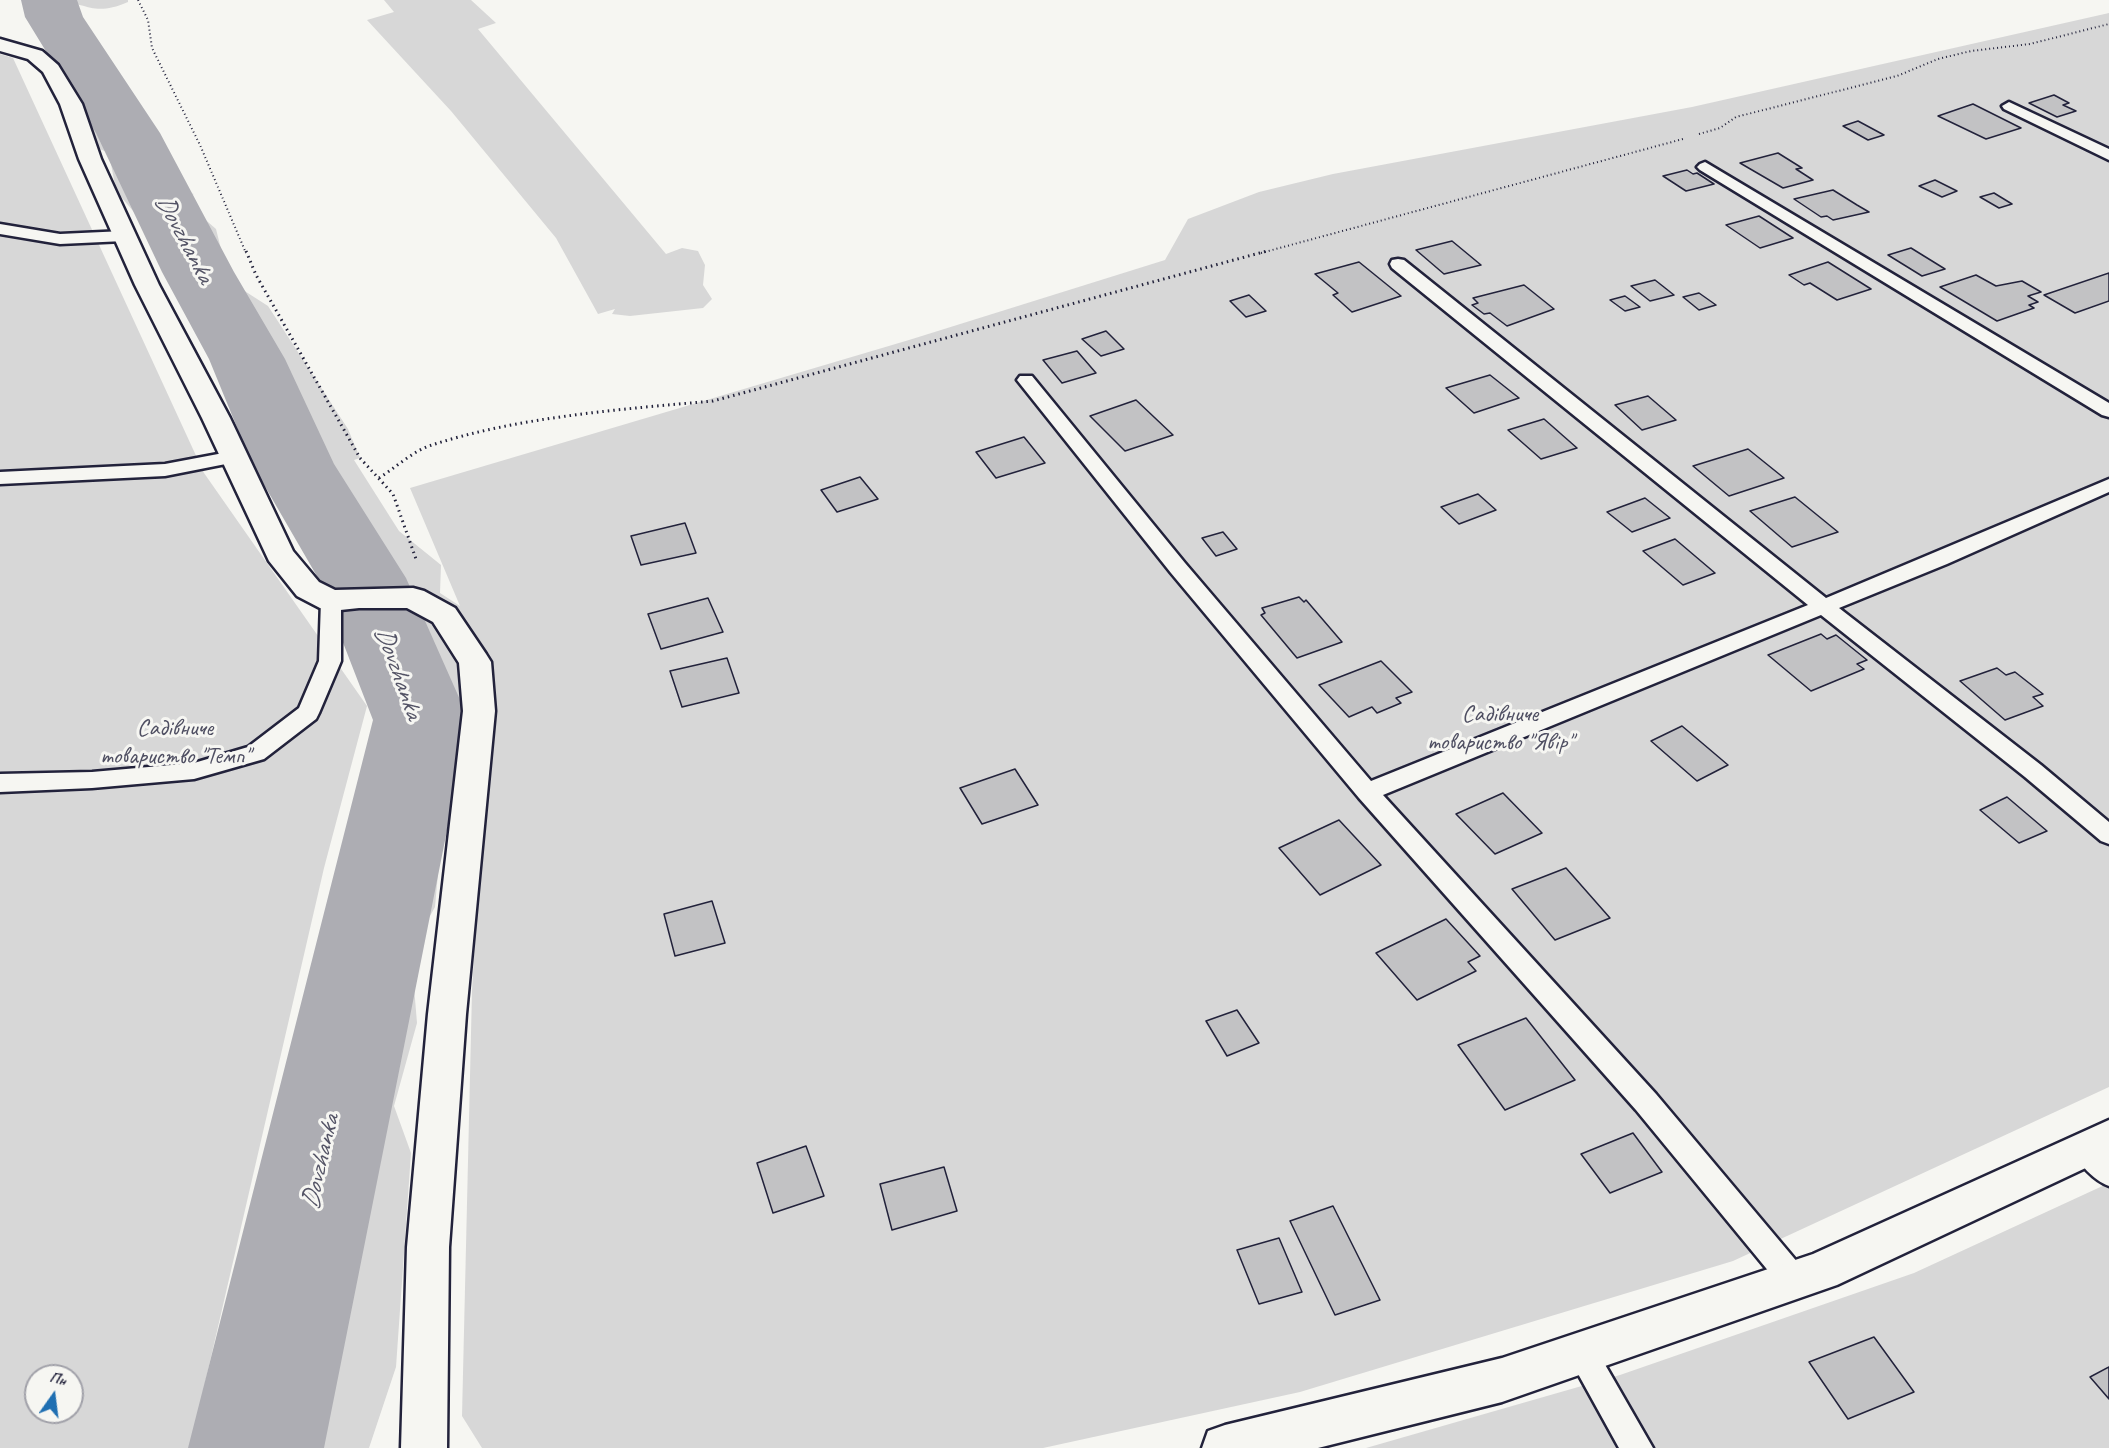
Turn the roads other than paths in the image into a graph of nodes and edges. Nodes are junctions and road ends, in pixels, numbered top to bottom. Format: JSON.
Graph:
{"nodes":[{"id":1,"x":0,"y":45,"type":"edge"},
{"id":2,"x":2009,"y":106,"type":"dead end"},
{"id":3,"x":2109,"y":155,"type":"edge"},
{"id":4,"x":1705,"y":167,"type":"dead end"},
{"id":5,"x":0,"y":229,"type":"edge"},
{"id":6,"x":124,"y":236,"type":"junction"},
{"id":7,"x":1398,"y":264,"type":"dead end"},
{"id":8,"x":1026,"y":380,"type":"dead end"},
{"id":9,"x":2109,"y":411,"type":"edge"},
{"id":10,"x":234,"y":457,"type":"junction"},
{"id":11,"x":0,"y":478,"type":"edge"},
{"id":12,"x":2109,"y":485,"type":"edge"},
{"id":13,"x":372,"y":598,"type":"junction"},
{"id":14,"x":1823,"y":606,"type":"junction"},
{"id":15,"x":0,"y":783,"type":"edge"},
{"id":16,"x":1367,"y":792,"type":"junction"},
{"id":17,"x":2109,"y":835,"type":"edge"},
{"id":18,"x":2101,"y":1153,"type":"edge"},
{"id":19,"x":1794,"y":1280,"type":"junction"},
{"id":20,"x":1581,"y":1352,"type":"junction"},
{"id":21,"x":424,"y":1448,"type":"edge"},
{"id":22,"x":1225,"y":1448,"type":"edge"},
{"id":23,"x":1637,"y":1448,"type":"edge"}],
"edges":[{"from":1,"to":6,"type":"street"},
{"from":2,"to":3,"type":"lane"},
{"from":4,"to":9,"type":"lane"},
{"from":5,"to":6,"type":"lane"},
{"from":6,"to":10,"type":"street"},
{"from":7,"to":14,"type":"lane"},
{"from":8,"to":16,"type":"lane"},
{"from":10,"to":11,"type":"lane"},
{"from":10,"to":13,"type":"street"},
{"from":12,"to":14,"type":"lane"},
{"from":13,"to":15,"type":"lane"},
{"from":13,"to":21,"type":"street"},
{"from":14,"to":16,"type":"lane"},
{"from":14,"to":17,"type":"lane"},
{"from":16,"to":19,"type":"lane"},
{"from":18,"to":19,"type":"street"},
{"from":19,"to":20,"type":"street"},
{"from":20,"to":22,"type":"street"},
{"from":20,"to":23,"type":"lane"}]}
